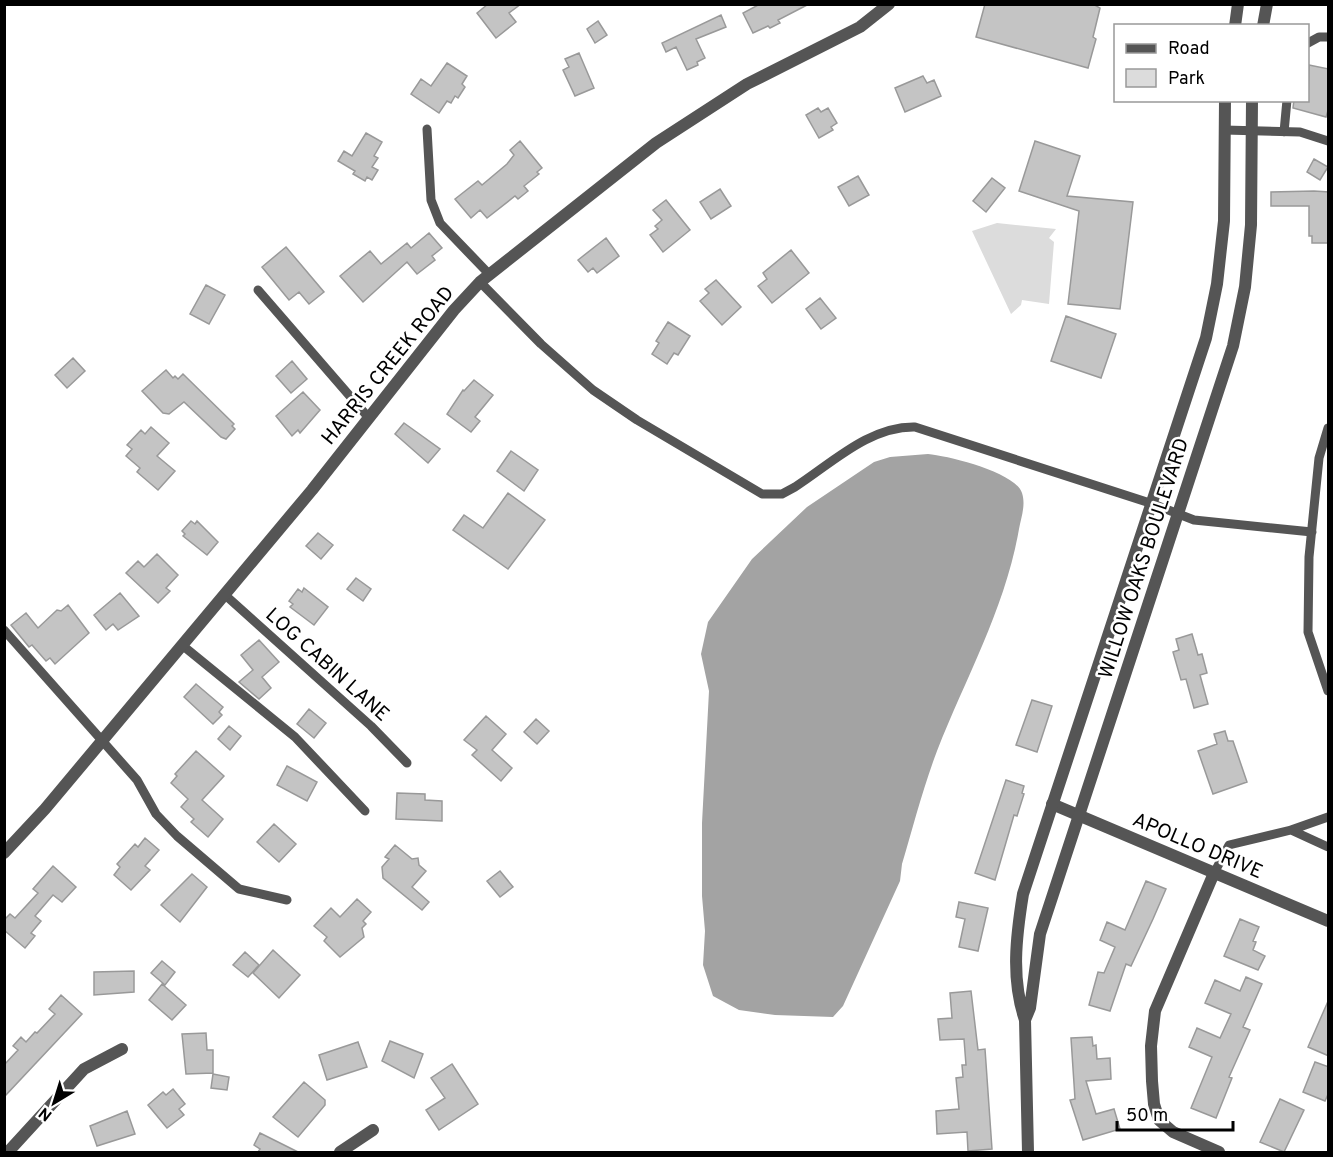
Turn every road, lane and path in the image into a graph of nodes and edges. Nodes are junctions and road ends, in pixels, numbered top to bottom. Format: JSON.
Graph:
{"nodes":[{"id":1,"x":889,"y":4,"type":"edge"},
{"id":2,"x":1238,"y":4,"type":"edge"},
{"id":3,"x":1267,"y":4,"type":"edge"},
{"id":4,"x":1235,"y":24,"type":"edge"},
{"id":5,"x":1263,"y":24,"type":"edge"},
{"id":6,"x":1329,"y":37,"type":"edge"},
{"id":7,"x":1309,"y":42,"type":"edge"},
{"id":8,"x":1225,"y":102,"type":"edge"},
{"id":9,"x":1252,"y":102,"type":"edge"},
{"id":10,"x":1287,"y":102,"type":"edge"},
{"id":11,"x":427,"y":129,"type":"dead end"},
{"id":12,"x":1224,"y":130,"type":"junction"},
{"id":13,"x":1251,"y":130,"type":"junction"},
{"id":14,"x":1284,"y":132,"type":"junction"},
{"id":15,"x":1329,"y":141,"type":"edge"},
{"id":16,"x":484,"y":278,"type":"junction"},
{"id":17,"x":258,"y":290,"type":"dead end"},
{"id":18,"x":368,"y":417,"type":"junction"},
{"id":19,"x":1329,"y":428,"type":"edge"},
{"id":20,"x":1153,"y":504,"type":"junction"},
{"id":21,"x":1179,"y":515,"type":"junction"},
{"id":22,"x":1312,"y":532,"type":"junction"},
{"id":23,"x":224,"y":594,"type":"junction"},
{"id":24,"x":4,"y":630,"type":"edge"},
{"id":25,"x":182,"y":645,"type":"junction"},
{"id":26,"x":1329,"y":691,"type":"edge"},
{"id":27,"x":101,"y":742,"type":"junction"},
{"id":28,"x":407,"y":763,"type":"dead end"},
{"id":29,"x":1052,"y":804,"type":"junction"},
{"id":30,"x":365,"y":811,"type":"dead end"},
{"id":31,"x":1079,"y":815,"type":"junction"},
{"id":32,"x":1329,"y":818,"type":"edge"},
{"id":33,"x":1291,"y":830,"type":"junction"},
{"id":34,"x":1329,"y":847,"type":"edge"},
{"id":35,"x":4,"y":853,"type":"edge"},
{"id":36,"x":1214,"y":873,"type":"junction"},
{"id":37,"x":287,"y":900,"type":"dead end"},
{"id":38,"x":1329,"y":921,"type":"edge"},
{"id":39,"x":1025,"y":1020,"type":"junction"},
{"id":40,"x":122,"y":1049,"type":"dead end"},
{"id":41,"x":374,"y":1130,"type":"dead end"},
{"id":42,"x":8,"y":1152,"type":"edge"},
{"id":43,"x":340,"y":1152,"type":"edge"},
{"id":44,"x":1028,"y":1152,"type":"edge"},
{"id":45,"x":1219,"y":1152,"type":"edge"}],
"edges":[{"from":1,"to":16,"type":"street","name":"HARRIS CREEK ROAD"},
{"from":2,"to":4,"type":"street"},
{"from":3,"to":5,"type":"street"},
{"from":6,"to":7,"type":"lane"},
{"from":8,"to":12,"type":"street","name":"WILLOW OAKS BOULEVARD"},
{"from":9,"to":13,"type":"street","name":"WILLOW OAKS BOULEVARD"},
{"from":10,"to":14,"type":"lane"},
{"from":11,"to":16,"type":"lane"},
{"from":12,"to":13,"type":"lane"},
{"from":12,"to":20,"type":"street","name":"WILLOW OAKS BOULEVARD"},
{"from":13,"to":14,"type":"lane"},
{"from":13,"to":21,"type":"street","name":"WILLOW OAKS BOULEVARD"},
{"from":14,"to":15,"type":"lane"},
{"from":16,"to":18,"type":"street","name":"HARRIS CREEK ROAD"},
{"from":16,"to":20,"type":"lane"},
{"from":17,"to":18,"type":"lane"},
{"from":18,"to":23,"type":"street","name":"HARRIS CREEK ROAD"},
{"from":19,"to":22,"type":"lane"},
{"from":20,"to":21,"type":"lane"},
{"from":20,"to":29,"type":"street","name":"WILLOW OAKS BOULEVARD"},
{"from":21,"to":22,"type":"lane"},
{"from":21,"to":31,"type":"street","name":"WILLOW OAKS BOULEVARD"},
{"from":22,"to":26,"type":"lane"},
{"from":23,"to":25,"type":"street","name":"HARRIS CREEK ROAD"},
{"from":23,"to":28,"type":"lane","name":"LOG CABIN LANE"},
{"from":24,"to":27,"type":"lane"},
{"from":25,"to":27,"type":"street","name":"HARRIS CREEK ROAD"},
{"from":25,"to":30,"type":"lane"},
{"from":27,"to":35,"type":"street","name":"HARRIS CREEK ROAD"},
{"from":27,"to":37,"type":"lane"},
{"from":29,"to":31,"type":"street","name":"APOLLO DRIVE"},
{"from":29,"to":39,"type":"street","name":"WILLOW OAKS BOULEVARD"},
{"from":31,"to":36,"type":"street","name":"APOLLO DRIVE"},
{"from":31,"to":39,"type":"street","name":"WILLOW OAKS BOULEVARD"},
{"from":32,"to":33,"type":"lane"},
{"from":33,"to":34,"type":"lane"},
{"from":33,"to":36,"type":"lane"},
{"from":36,"to":38,"type":"street","name":"APOLLO DRIVE"},
{"from":36,"to":45,"type":"street"},
{"from":39,"to":44,"type":"street","name":"WILLOW OAKS BOULEVARD"},
{"from":40,"to":42,"type":"street"},
{"from":41,"to":43,"type":"street"}]}
